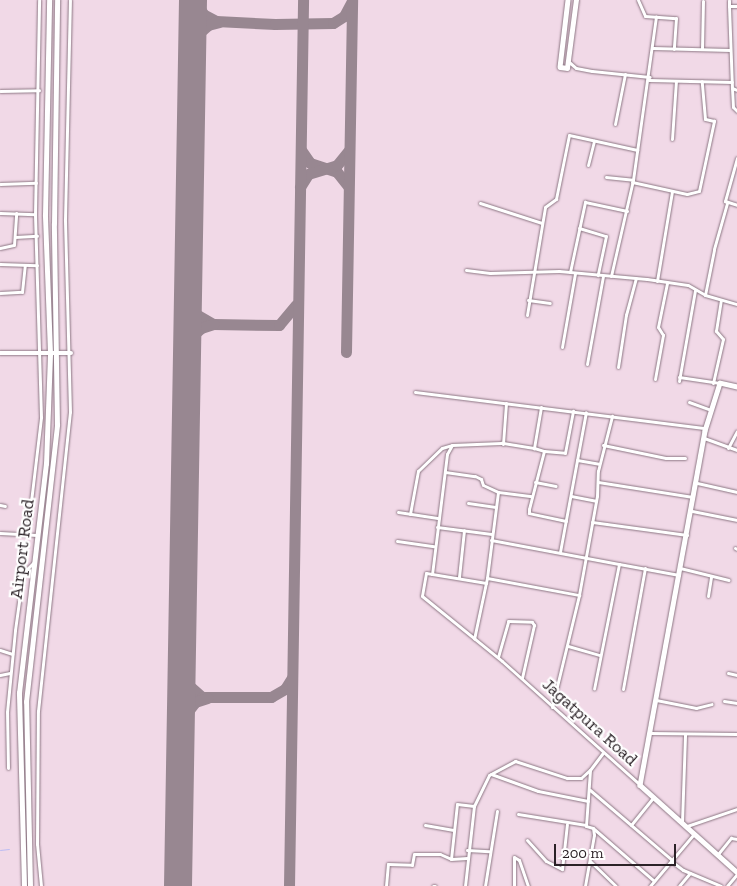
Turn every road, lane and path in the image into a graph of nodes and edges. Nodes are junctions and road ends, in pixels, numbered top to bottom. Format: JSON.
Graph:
{"nodes":[{"id":1,"x":39,"y":0,"type":"edge"},
{"id":2,"x":49,"y":0,"type":"edge"},
{"id":3,"x":57,"y":0,"type":"edge"},
{"id":4,"x":70,"y":0,"type":"edge"},
{"id":5,"x":568,"y":0,"type":"edge"},
{"id":6,"x":576,"y":0,"type":"edge"},
{"id":7,"x":638,"y":0,"type":"edge"},
{"id":8,"x":729,"y":0,"type":"edge"},
{"id":9,"x":704,"y":2,"type":"dead end"},
{"id":10,"x":728,"y":6,"type":"junction"},
{"id":11,"x":737,"y":6,"type":"edge"},
{"id":12,"x":656,"y":17,"type":"junction"},
{"id":13,"x":653,"y":48,"type":"junction"},
{"id":14,"x":674,"y":49,"type":"junction"},
{"id":15,"x":702,"y":49,"type":"junction"},
{"id":16,"x":730,"y":50,"type":"junction"},
{"id":17,"x":568,"y":61,"type":"junction"},
{"id":18,"x":625,"y":74,"type":"junction"},
{"id":19,"x":649,"y":78,"type":"junction"},
{"id":20,"x":676,"y":81,"type":"junction"},
{"id":21,"x":702,"y":81,"type":"junction"},
{"id":22,"x":732,"y":82,"type":"junction"},
{"id":23,"x":732,"y":88,"type":"junction"},
{"id":24,"x":0,"y":90,"type":"edge"},
{"id":25,"x":38,"y":90,"type":"junction"},
{"id":26,"x":737,"y":90,"type":"edge"},
{"id":27,"x":737,"y":111,"type":"edge"},
{"id":28,"x":615,"y":124,"type":"dead end"},
{"id":29,"x":672,"y":139,"type":"dead end"},
{"id":30,"x":594,"y":142,"type":"junction"},
{"id":31,"x":637,"y":150,"type":"junction"},
{"id":32,"x":737,"y":158,"type":"edge"},
{"id":33,"x":588,"y":165,"type":"dead end"},
{"id":34,"x":606,"y":177,"type":"dead end"},
{"id":35,"x":633,"y":181,"type":"junction"},
{"id":36,"x":36,"y":183,"type":"junction"},
{"id":37,"x":0,"y":184,"type":"edge"},
{"id":38,"x":672,"y":191,"type":"junction"},
{"id":39,"x":480,"y":202,"type":"dead end"},
{"id":40,"x":727,"y":203,"type":"junction"},
{"id":41,"x":737,"y":206,"type":"edge"},
{"id":42,"x":627,"y":211,"type":"junction"},
{"id":43,"x":0,"y":213,"type":"edge"},
{"id":44,"x":16,"y":213,"type":"junction"},
{"id":45,"x":35,"y":214,"type":"junction"},
{"id":46,"x":542,"y":223,"type":"junction"},
{"id":47,"x":579,"y":228,"type":"junction"},
{"id":48,"x":36,"y":236,"type":"junction"},
{"id":49,"x":15,"y":237,"type":"junction"},
{"id":50,"x":0,"y":248,"type":"edge"},
{"id":51,"x":0,"y":264,"type":"edge"},
{"id":52,"x":25,"y":265,"type":"junction"},
{"id":53,"x":37,"y":265,"type":"junction"},
{"id":54,"x":466,"y":270,"type":"dead end"},
{"id":55,"x":534,"y":272,"type":"junction"},
{"id":56,"x":570,"y":272,"type":"junction"},
{"id":57,"x":575,"y":273,"type":"junction"},
{"id":58,"x":598,"y":275,"type":"junction"},
{"id":59,"x":603,"y":276,"type":"junction"},
{"id":60,"x":611,"y":276,"type":"junction"},
{"id":61,"x":636,"y":278,"type":"junction"},
{"id":62,"x":657,"y":281,"type":"junction"},
{"id":63,"x":667,"y":283,"type":"junction"},
{"id":64,"x":695,"y":290,"type":"junction"},
{"id":65,"x":0,"y":292,"type":"edge"},
{"id":66,"x":705,"y":295,"type":"junction"},
{"id":67,"x":528,"y":300,"type":"junction"},
{"id":68,"x":721,"y":301,"type":"junction"},
{"id":69,"x":550,"y":303,"type":"dead end"},
{"id":70,"x":737,"y":304,"type":"edge"},
{"id":71,"x":527,"y":315,"type":"dead end"},
{"id":72,"x":562,"y":347,"type":"dead end"},
{"id":73,"x":0,"y":353,"type":"edge"},
{"id":74,"x":40,"y":353,"type":"junction"},
{"id":75,"x":50,"y":353,"type":"junction"},
{"id":76,"x":57,"y":353,"type":"junction"},
{"id":77,"x":71,"y":353,"type":"junction"},
{"id":78,"x":587,"y":364,"type":"dead end"},
{"id":79,"x":618,"y":367,"type":"dead end"},
{"id":80,"x":655,"y":379,"type":"dead end"},
{"id":81,"x":713,"y":383,"type":"junction"},
{"id":82,"x":720,"y":383,"type":"junction"},
{"id":83,"x":737,"y":387,"type":"edge"},
{"id":84,"x":415,"y":392,"type":"dead end"},
{"id":85,"x":689,"y":402,"type":"dead end"},
{"id":86,"x":506,"y":403,"type":"junction"},
{"id":87,"x":541,"y":407,"type":"junction"},
{"id":88,"x":711,"y":410,"type":"junction"},
{"id":89,"x":574,"y":411,"type":"junction"},
{"id":90,"x":586,"y":412,"type":"junction"},
{"id":91,"x":612,"y":416,"type":"junction"},
{"id":92,"x":706,"y":428,"type":"junction"},
{"id":93,"x":737,"y":431,"type":"edge"},
{"id":94,"x":704,"y":438,"type":"junction"},
{"id":95,"x":452,"y":444,"type":"junction"},
{"id":96,"x":503,"y":444,"type":"junction"},
{"id":97,"x":603,"y":445,"type":"junction"},
{"id":98,"x":534,"y":448,"type":"junction"},
{"id":99,"x":728,"y":448,"type":"junction"},
{"id":100,"x":737,"y":450,"type":"edge"},
{"id":101,"x":544,"y":451,"type":"junction"},
{"id":102,"x":685,"y":458,"type":"dead end"},
{"id":103,"x":576,"y":460,"type":"junction"},
{"id":104,"x":599,"y":464,"type":"junction"},
{"id":105,"x":445,"y":472,"type":"junction"},
{"id":106,"x":535,"y":482,"type":"junction"},
{"id":107,"x":598,"y":482,"type":"junction"},
{"id":108,"x":697,"y":483,"type":"junction"},
{"id":109,"x":556,"y":486,"type":"dead end"},
{"id":110,"x":498,"y":492,"type":"junction"},
{"id":111,"x":737,"y":492,"type":"edge"},
{"id":112,"x":532,"y":496,"type":"junction"},
{"id":113,"x":571,"y":496,"type":"junction"},
{"id":114,"x":694,"y":497,"type":"junction"},
{"id":115,"x":596,"y":501,"type":"junction"},
{"id":116,"x":468,"y":503,"type":"dead end"},
{"id":117,"x":0,"y":505,"type":"edge"},
{"id":118,"x":5,"y":506,"type":"dead end"},
{"id":119,"x":496,"y":507,"type":"junction"},
{"id":120,"x":692,"y":511,"type":"junction"},
{"id":121,"x":398,"y":512,"type":"dead end"},
{"id":122,"x":410,"y":514,"type":"junction"},
{"id":123,"x":438,"y":518,"type":"junction"},
{"id":124,"x":737,"y":520,"type":"edge"},
{"id":125,"x":566,"y":521,"type":"junction"},
{"id":126,"x":592,"y":522,"type":"junction"},
{"id":127,"x":436,"y":527,"type":"junction"},
{"id":128,"x":464,"y":530,"type":"junction"},
{"id":129,"x":0,"y":533,"type":"edge"},
{"id":130,"x":492,"y":534,"type":"junction"},
{"id":131,"x":27,"y":535,"type":"junction"},
{"id":132,"x":38,"y":535,"type":"junction"},
{"id":133,"x":687,"y":535,"type":"junction"},
{"id":134,"x":491,"y":540,"type":"junction"},
{"id":135,"x":397,"y":541,"type":"dead end"},
{"id":136,"x":434,"y":546,"type":"junction"},
{"id":137,"x":560,"y":552,"type":"junction"},
{"id":138,"x":586,"y":557,"type":"junction"},
{"id":139,"x":35,"y":561,"type":"junction"},
{"id":140,"x":618,"y":564,"type":"junction"},
{"id":141,"x":645,"y":568,"type":"junction"},
{"id":142,"x":680,"y":568,"type":"junction"},
{"id":143,"x":432,"y":574,"type":"junction"},
{"id":144,"x":679,"y":574,"type":"junction"},
{"id":145,"x":711,"y":576,"type":"junction"},
{"id":146,"x":459,"y":577,"type":"junction"},
{"id":147,"x":487,"y":578,"type":"junction"},
{"id":148,"x":729,"y":580,"type":"dead end"},
{"id":149,"x":486,"y":583,"type":"junction"},
{"id":150,"x":579,"y":595,"type":"junction"},
{"id":151,"x":708,"y":596,"type":"dead end"},
{"id":152,"x":474,"y":639,"type":"junction"},
{"id":153,"x":568,"y":646,"type":"junction"},
{"id":154,"x":0,"y":650,"type":"edge"},
{"id":155,"x":12,"y":654,"type":"junction"},
{"id":156,"x":600,"y":655,"type":"junction"},
{"id":157,"x":498,"y":658,"type":"junction"},
{"id":158,"x":10,"y":673,"type":"junction"},
{"id":159,"x":728,"y":674,"type":"dead end"},
{"id":160,"x":0,"y":675,"type":"edge"},
{"id":161,"x":737,"y":676,"type":"edge"},
{"id":162,"x":522,"y":678,"type":"junction"},
{"id":163,"x":594,"y":689,"type":"dead end"},
{"id":164,"x":622,"y":689,"type":"dead end"},
{"id":165,"x":656,"y":700,"type":"junction"},
{"id":166,"x":724,"y":701,"type":"dead end"},
{"id":167,"x":737,"y":703,"type":"edge"},
{"id":168,"x":712,"y":704,"type":"dead end"},
{"id":169,"x":552,"y":707,"type":"junction"},
{"id":170,"x":650,"y":733,"type":"junction"},
{"id":171,"x":685,"y":734,"type":"junction"},
{"id":172,"x":737,"y":734,"type":"edge"},
{"id":173,"x":603,"y":753,"type":"junction"},
{"id":174,"x":8,"y":768,"type":"dead end"},
{"id":175,"x":590,"y":770,"type":"junction"},
{"id":176,"x":491,"y":774,"type":"junction"},
{"id":177,"x":640,"y":785,"type":"junction"},
{"id":178,"x":590,"y":790,"type":"junction"},
{"id":179,"x":654,"y":797,"type":"junction"},
{"id":180,"x":588,"y":801,"type":"junction"},
{"id":181,"x":474,"y":806,"type":"junction"},
{"id":182,"x":737,"y":809,"type":"edge"},
{"id":183,"x":497,"y":811,"type":"dead end"},
{"id":184,"x":518,"y":814,"type":"dead end"},
{"id":185,"x":682,"y":822,"type":"junction"},
{"id":186,"x":567,"y":824,"type":"junction"},
{"id":187,"x":425,"y":825,"type":"dead end"},
{"id":188,"x":586,"y":825,"type":"junction"},
{"id":189,"x":631,"y":825,"type":"junction"},
{"id":190,"x":686,"y":826,"type":"junction"},
{"id":191,"x":593,"y":828,"type":"junction"},
{"id":192,"x":454,"y":830,"type":"junction"},
{"id":193,"x":695,"y":834,"type":"junction"},
{"id":194,"x":737,"y":839,"type":"edge"},
{"id":195,"x":528,"y":840,"type":"dead end"},
{"id":196,"x":467,"y":850,"type":"junction"},
{"id":197,"x":489,"y":851,"type":"junction"},
{"id":198,"x":718,"y":854,"type":"junction"},
{"id":199,"x":467,"y":858,"type":"junction"},
{"id":200,"x":451,"y":859,"type":"junction"},
{"id":201,"x":590,"y":861,"type":"junction"},
{"id":202,"x":672,"y":861,"type":"junction"},
{"id":203,"x":690,"y":873,"type":"junction"},
{"id":204,"x":737,"y":873,"type":"edge"},
{"id":205,"x":654,"y":881,"type":"junction"},
{"id":206,"x":24,"y":886,"type":"edge"},
{"id":207,"x":30,"y":886,"type":"edge"},
{"id":208,"x":41,"y":886,"type":"edge"},
{"id":209,"x":386,"y":886,"type":"edge"},
{"id":210,"x":465,"y":886,"type":"edge"},
{"id":211,"x":486,"y":886,"type":"edge"},
{"id":212,"x":514,"y":886,"type":"edge"},
{"id":213,"x":528,"y":886,"type":"edge"},
{"id":214,"x":585,"y":886,"type":"edge"},
{"id":215,"x":616,"y":886,"type":"edge"},
{"id":216,"x":650,"y":886,"type":"edge"},
{"id":217,"x":679,"y":886,"type":"edge"},
{"id":218,"x":720,"y":886,"type":"edge"},
{"id":219,"x":727,"y":886,"type":"edge"}],
"edges":[{"from":1,"to":25,"type":"street"},
{"from":2,"to":75,"type":"street","name":"Airport Road"},
{"from":3,"to":76,"type":"street","name":"Airport Road"},
{"from":4,"to":77,"type":"street"},
{"from":5,"to":17,"type":"street"},
{"from":6,"to":17,"type":"street"},
{"from":7,"to":12,"type":"street"},
{"from":8,"to":10,"type":"street"},
{"from":9,"to":15,"type":"street"},
{"from":10,"to":11,"type":"street"},
{"from":10,"to":16,"type":"street"},
{"from":12,"to":13,"type":"street"},
{"from":12,"to":14,"type":"street"},
{"from":13,"to":14,"type":"street"},
{"from":13,"to":19,"type":"street"},
{"from":14,"to":15,"type":"street"},
{"from":15,"to":16,"type":"street"},
{"from":16,"to":22,"type":"street"},
{"from":17,"to":18,"type":"street"},
{"from":18,"to":19,"type":"street"},
{"from":18,"to":28,"type":"street"},
{"from":19,"to":20,"type":"street"},
{"from":19,"to":31,"type":"street"},
{"from":20,"to":21,"type":"street"},
{"from":20,"to":29,"type":"street"},
{"from":21,"to":22,"type":"street"},
{"from":21,"to":38,"type":"street"},
{"from":22,"to":23,"type":"street"},
{"from":23,"to":26,"type":"street"},
{"from":23,"to":27,"type":"street"},
{"from":24,"to":25,"type":"street"},
{"from":25,"to":36,"type":"street"},
{"from":30,"to":31,"type":"street"},
{"from":30,"to":33,"type":"street"},
{"from":30,"to":46,"type":"street"},
{"from":31,"to":35,"type":"street"},
{"from":32,"to":40,"type":"street"},
{"from":34,"to":35,"type":"street"},
{"from":35,"to":38,"type":"street"},
{"from":35,"to":42,"type":"street"},
{"from":36,"to":37,"type":"street"},
{"from":36,"to":45,"type":"street"},
{"from":38,"to":62,"type":"street"},
{"from":39,"to":46,"type":"street"},
{"from":40,"to":41,"type":"street"},
{"from":40,"to":66,"type":"street"},
{"from":42,"to":47,"type":"street"},
{"from":42,"to":60,"type":"street"},
{"from":43,"to":44,"type":"street"},
{"from":44,"to":45,"type":"street"},
{"from":44,"to":49,"type":"street"},
{"from":45,"to":48,"type":"street"},
{"from":46,"to":55,"type":"street"},
{"from":47,"to":56,"type":"street"},
{"from":47,"to":58,"type":"street"},
{"from":48,"to":49,"type":"street"},
{"from":48,"to":53,"type":"street"},
{"from":49,"to":50,"type":"street"},
{"from":51,"to":52,"type":"street"},
{"from":52,"to":53,"type":"street"},
{"from":52,"to":65,"type":"street"},
{"from":53,"to":74,"type":"street"},
{"from":54,"to":55,"type":"street"},
{"from":55,"to":56,"type":"street"},
{"from":55,"to":67,"type":"street"},
{"from":56,"to":57,"type":"street"},
{"from":57,"to":58,"type":"street"},
{"from":57,"to":72,"type":"street"},
{"from":58,"to":59,"type":"street"},
{"from":59,"to":60,"type":"street"},
{"from":59,"to":78,"type":"street"},
{"from":60,"to":61,"type":"street"},
{"from":61,"to":62,"type":"street"},
{"from":61,"to":79,"type":"street"},
{"from":62,"to":63,"type":"street"},
{"from":63,"to":64,"type":"street"},
{"from":63,"to":80,"type":"street"},
{"from":64,"to":66,"type":"street"},
{"from":64,"to":81,"type":"street"},
{"from":66,"to":68,"type":"street"},
{"from":67,"to":69,"type":"street"},
{"from":67,"to":71,"type":"street"},
{"from":68,"to":70,"type":"street"},
{"from":68,"to":81,"type":"street"},
{"from":73,"to":74,"type":"street"},
{"from":74,"to":75,"type":"street"},
{"from":74,"to":131,"type":"street"},
{"from":75,"to":76,"type":"street"},
{"from":75,"to":132,"type":"street","name":"Airport Road"},
{"from":76,"to":77,"type":"street"},
{"from":76,"to":207,"type":"street","name":"Airport Road"},
{"from":77,"to":208,"type":"street"},
{"from":81,"to":82,"type":"street"},
{"from":82,"to":83,"type":"street"},
{"from":82,"to":88,"type":"street"},
{"from":84,"to":86,"type":"street"},
{"from":85,"to":88,"type":"street"},
{"from":86,"to":87,"type":"street"},
{"from":86,"to":96,"type":"street"},
{"from":87,"to":89,"type":"street"},
{"from":87,"to":98,"type":"street"},
{"from":88,"to":92,"type":"street"},
{"from":89,"to":90,"type":"street"},
{"from":89,"to":101,"type":"street"},
{"from":90,"to":91,"type":"street"},
{"from":90,"to":103,"type":"street"},
{"from":91,"to":92,"type":"street"},
{"from":91,"to":97,"type":"street"},
{"from":92,"to":94,"type":"street"},
{"from":93,"to":99,"type":"street"},
{"from":94,"to":99,"type":"street"},
{"from":94,"to":108,"type":"street"},
{"from":95,"to":96,"type":"street"},
{"from":95,"to":105,"type":"street"},
{"from":95,"to":122,"type":"street"},
{"from":96,"to":98,"type":"street"},
{"from":97,"to":102,"type":"street"},
{"from":97,"to":104,"type":"street"},
{"from":98,"to":101,"type":"street"},
{"from":99,"to":100,"type":"street"},
{"from":101,"to":106,"type":"street"},
{"from":103,"to":104,"type":"street"},
{"from":103,"to":113,"type":"street"},
{"from":104,"to":107,"type":"street"},
{"from":105,"to":110,"type":"street"},
{"from":105,"to":123,"type":"street"},
{"from":106,"to":109,"type":"street"},
{"from":106,"to":112,"type":"street"},
{"from":107,"to":114,"type":"street"},
{"from":107,"to":115,"type":"street"},
{"from":108,"to":111,"type":"street"},
{"from":108,"to":114,"type":"street"},
{"from":110,"to":112,"type":"street"},
{"from":110,"to":119,"type":"street"},
{"from":112,"to":125,"type":"street"},
{"from":113,"to":115,"type":"street"},
{"from":113,"to":125,"type":"street"},
{"from":114,"to":120,"type":"street"},
{"from":115,"to":126,"type":"street"},
{"from":116,"to":119,"type":"street"},
{"from":117,"to":118,"type":"street"},
{"from":119,"to":130,"type":"street"},
{"from":120,"to":124,"type":"street"},
{"from":120,"to":133,"type":"street"},
{"from":121,"to":122,"type":"street"},
{"from":122,"to":123,"type":"street"},
{"from":123,"to":127,"type":"street"},
{"from":125,"to":137,"type":"street"},
{"from":126,"to":133,"type":"street"},
{"from":126,"to":138,"type":"street"},
{"from":127,"to":128,"type":"street"},
{"from":127,"to":136,"type":"street"},
{"from":128,"to":130,"type":"street"},
{"from":128,"to":146,"type":"street"},
{"from":129,"to":131,"type":"street"},
{"from":130,"to":134,"type":"street"},
{"from":131,"to":132,"type":"street"},
{"from":132,"to":139,"type":"street","name":"Airport Road"},
{"from":133,"to":142,"type":"street"},
{"from":134,"to":137,"type":"street"},
{"from":134,"to":147,"type":"street"},
{"from":135,"to":136,"type":"street"},
{"from":136,"to":143,"type":"street"},
{"from":137,"to":138,"type":"street"},
{"from":138,"to":140,"type":"street"},
{"from":138,"to":150,"type":"street"},
{"from":139,"to":155,"type":"street"},
{"from":139,"to":206,"type":"street","name":"Airport Road"},
{"from":140,"to":141,"type":"street"},
{"from":140,"to":156,"type":"street"},
{"from":141,"to":144,"type":"street"},
{"from":141,"to":164,"type":"street"},
{"from":142,"to":144,"type":"street"},
{"from":142,"to":145,"type":"street"},
{"from":143,"to":146,"type":"street"},
{"from":143,"to":152,"type":"street","name":"Jagatpura Road"},
{"from":144,"to":165,"type":"street"},
{"from":145,"to":148,"type":"street"},
{"from":145,"to":151,"type":"street"},
{"from":146,"to":149,"type":"street"},
{"from":147,"to":149,"type":"street"},
{"from":147,"to":150,"type":"street"},
{"from":149,"to":152,"type":"street"},
{"from":150,"to":153,"type":"street"},
{"from":152,"to":157,"type":"street","name":"Jagatpura Road"},
{"from":153,"to":156,"type":"street"},
{"from":153,"to":169,"type":"street"},
{"from":154,"to":155,"type":"street"},
{"from":155,"to":158,"type":"street"},
{"from":156,"to":163,"type":"street"},
{"from":157,"to":162,"type":"street","name":"Jagatpura Road"},
{"from":157,"to":162,"type":"street"},
{"from":158,"to":160,"type":"street"},
{"from":158,"to":174,"type":"street"},
{"from":159,"to":161,"type":"street"},
{"from":162,"to":169,"type":"street","name":"Jagatpura Road"},
{"from":165,"to":168,"type":"street"},
{"from":165,"to":170,"type":"street"},
{"from":166,"to":167,"type":"street"},
{"from":169,"to":173,"type":"street","name":"Jagatpura Road"},
{"from":170,"to":171,"type":"street"},
{"from":170,"to":177,"type":"street"},
{"from":171,"to":172,"type":"street"},
{"from":171,"to":185,"type":"street"},
{"from":173,"to":175,"type":"street"},
{"from":173,"to":177,"type":"street","name":"Jagatpura Road"},
{"from":175,"to":176,"type":"street"},
{"from":175,"to":178,"type":"street"},
{"from":176,"to":180,"type":"street"},
{"from":176,"to":181,"type":"street"},
{"from":177,"to":179,"type":"street","name":"Jagatpura Road"},
{"from":178,"to":180,"type":"street"},
{"from":178,"to":189,"type":"street"},
{"from":179,"to":185,"type":"street","name":"Jagatpura Road"},
{"from":179,"to":189,"type":"street"},
{"from":180,"to":188,"type":"street"},
{"from":181,"to":192,"type":"street"},
{"from":181,"to":196,"type":"street"},
{"from":182,"to":190,"type":"street"},
{"from":183,"to":197,"type":"street"},
{"from":184,"to":186,"type":"street"},
{"from":185,"to":190,"type":"street","name":"Jagatpura Road"},
{"from":186,"to":188,"type":"street"},
{"from":186,"to":195,"type":"street"},
{"from":187,"to":192,"type":"street"},
{"from":188,"to":191,"type":"street"},
{"from":189,"to":202,"type":"street"},
{"from":190,"to":193,"type":"street","name":"Jagatpura Road"},
{"from":191,"to":201,"type":"street"},
{"from":191,"to":205,"type":"street"},
{"from":192,"to":200,"type":"street"},
{"from":193,"to":198,"type":"street","name":"Jagatpura Road"},
{"from":193,"to":202,"type":"street"},
{"from":194,"to":198,"type":"street"},
{"from":196,"to":197,"type":"street"},
{"from":196,"to":199,"type":"street"},
{"from":197,"to":211,"type":"street"},
{"from":198,"to":204,"type":"street","name":"Jagatpura Road"},
{"from":199,"to":200,"type":"street"},
{"from":199,"to":210,"type":"street"},
{"from":200,"to":209,"type":"street"},
{"from":201,"to":214,"type":"street"},
{"from":201,"to":215,"type":"street"},
{"from":202,"to":203,"type":"street"},
{"from":202,"to":205,"type":"street"},
{"from":203,"to":217,"type":"street"},
{"from":203,"to":218,"type":"street"},
{"from":204,"to":219,"type":"street"},
{"from":205,"to":216,"type":"street"},
{"from":212,"to":213,"type":"street"}]}
